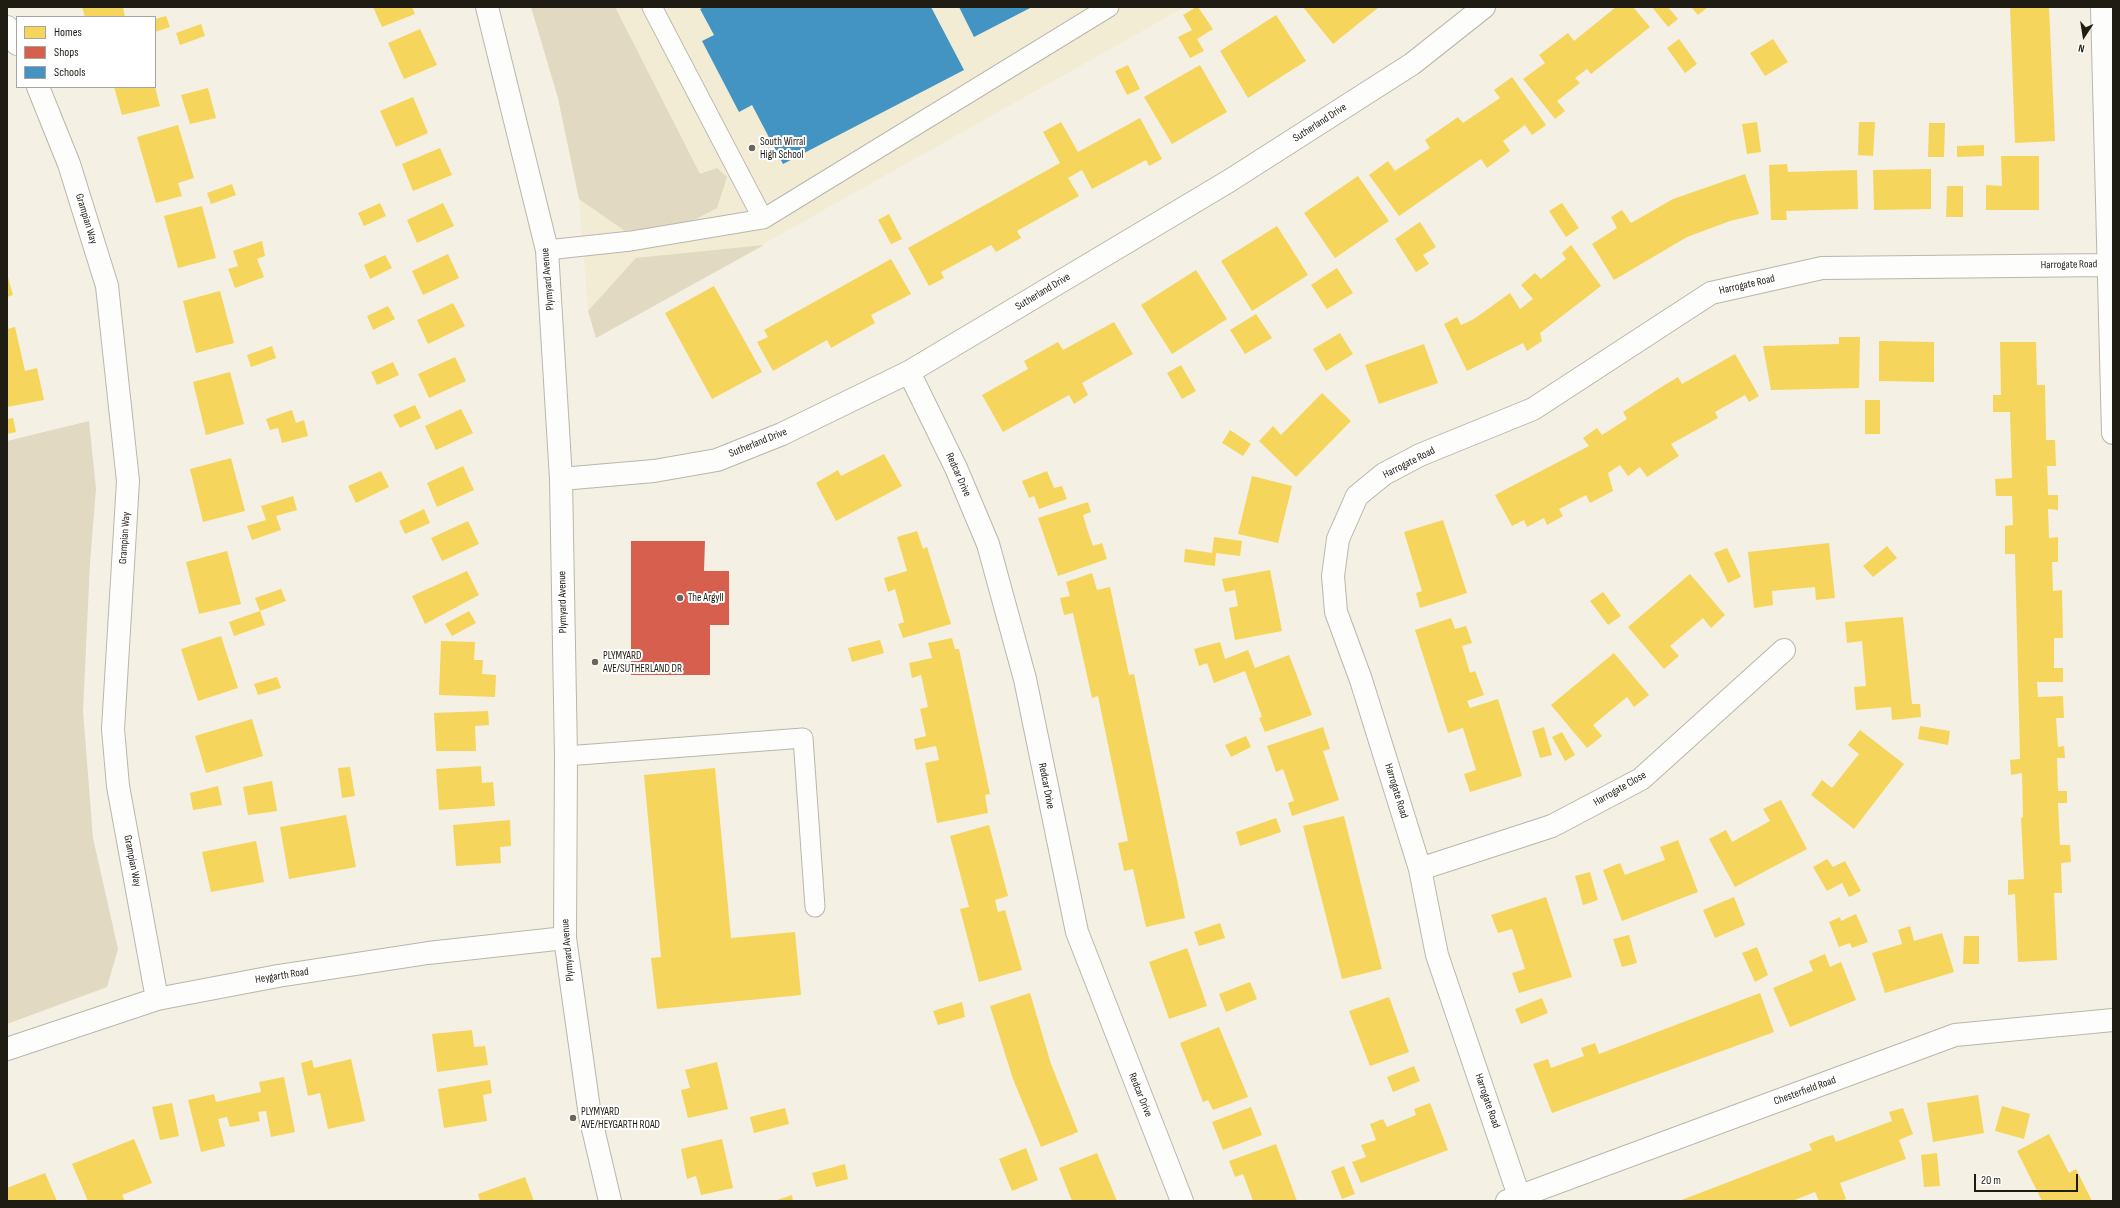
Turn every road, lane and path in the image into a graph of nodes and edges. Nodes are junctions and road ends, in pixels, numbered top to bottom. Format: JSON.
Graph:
{"nodes":[{"id":1,"x":487,"y":7,"type":"edge"},
{"id":2,"x":652,"y":7,"type":"edge"},
{"id":3,"x":1109,"y":7,"type":"edge"},
{"id":4,"x":1484,"y":7,"type":"edge"},
{"id":5,"x":2102,"y":7,"type":"edge"},
{"id":6,"x":7,"y":27,"type":"edge"},
{"id":7,"x":16,"y":42,"type":"edge"},
{"id":8,"x":38,"y":88,"type":"edge"},
{"id":9,"x":763,"y":218,"type":"junction"},
{"id":10,"x":547,"y":250,"type":"junction"},
{"id":11,"x":2109,"y":264,"type":"junction"},
{"id":12,"x":909,"y":372,"type":"junction"},
{"id":13,"x":2113,"y":433,"type":"edge"},
{"id":14,"x":561,"y":479,"type":"junction"},
{"id":15,"x":1784,"y":650,"type":"dead end"},
{"id":16,"x":566,"y":756,"type":"junction"},
{"id":17,"x":1420,"y":869,"type":"junction"},
{"id":18,"x":815,"y":907,"type":"dead end"},
{"id":19,"x":565,"y":938,"type":"junction"},
{"id":20,"x":157,"y":998,"type":"junction"},
{"id":21,"x":2113,"y":1020,"type":"edge"},
{"id":22,"x":7,"y":1049,"type":"edge"},
{"id":23,"x":1512,"y":1198,"type":"edge"},
{"id":24,"x":610,"y":1201,"type":"edge"},
{"id":25,"x":1182,"y":1201,"type":"edge"}],
"edges":[{"from":1,"to":10,"type":"street","name":"Plymyard Avenue"},
{"from":2,"to":9,"type":"lane"},
{"from":3,"to":9,"type":"lane"},
{"from":4,"to":12,"type":"street","name":"Sutherland Drive"},
{"from":5,"to":11,"type":"street"},
{"from":6,"to":7,"type":"street"},
{"from":8,"to":20,"type":"street","name":"Grampian Way"},
{"from":9,"to":10,"type":"lane"},
{"from":10,"to":14,"type":"street","name":"Plymyard Avenue"},
{"from":11,"to":13,"type":"street"},
{"from":11,"to":17,"type":"street","name":"Harrogate Road"},
{"from":12,"to":14,"type":"street","name":"Sutherland Drive"},
{"from":12,"to":25,"type":"street","name":"Redcar Drive"},
{"from":14,"to":16,"type":"street","name":"Plymyard Avenue"},
{"from":15,"to":17,"type":"street","name":"Harrogate Close"},
{"from":16,"to":18,"type":"lane"},
{"from":16,"to":19,"type":"street","name":"Plymyard Avenue"},
{"from":17,"to":23,"type":"street","name":"Harrogate Road"},
{"from":19,"to":20,"type":"street","name":"Heygarth Road"},
{"from":19,"to":24,"type":"street","name":"Plymyard Avenue"},
{"from":20,"to":22,"type":"street","name":"Heygarth Road"},
{"from":21,"to":23,"type":"street","name":"Chesterfield Road"}]}
